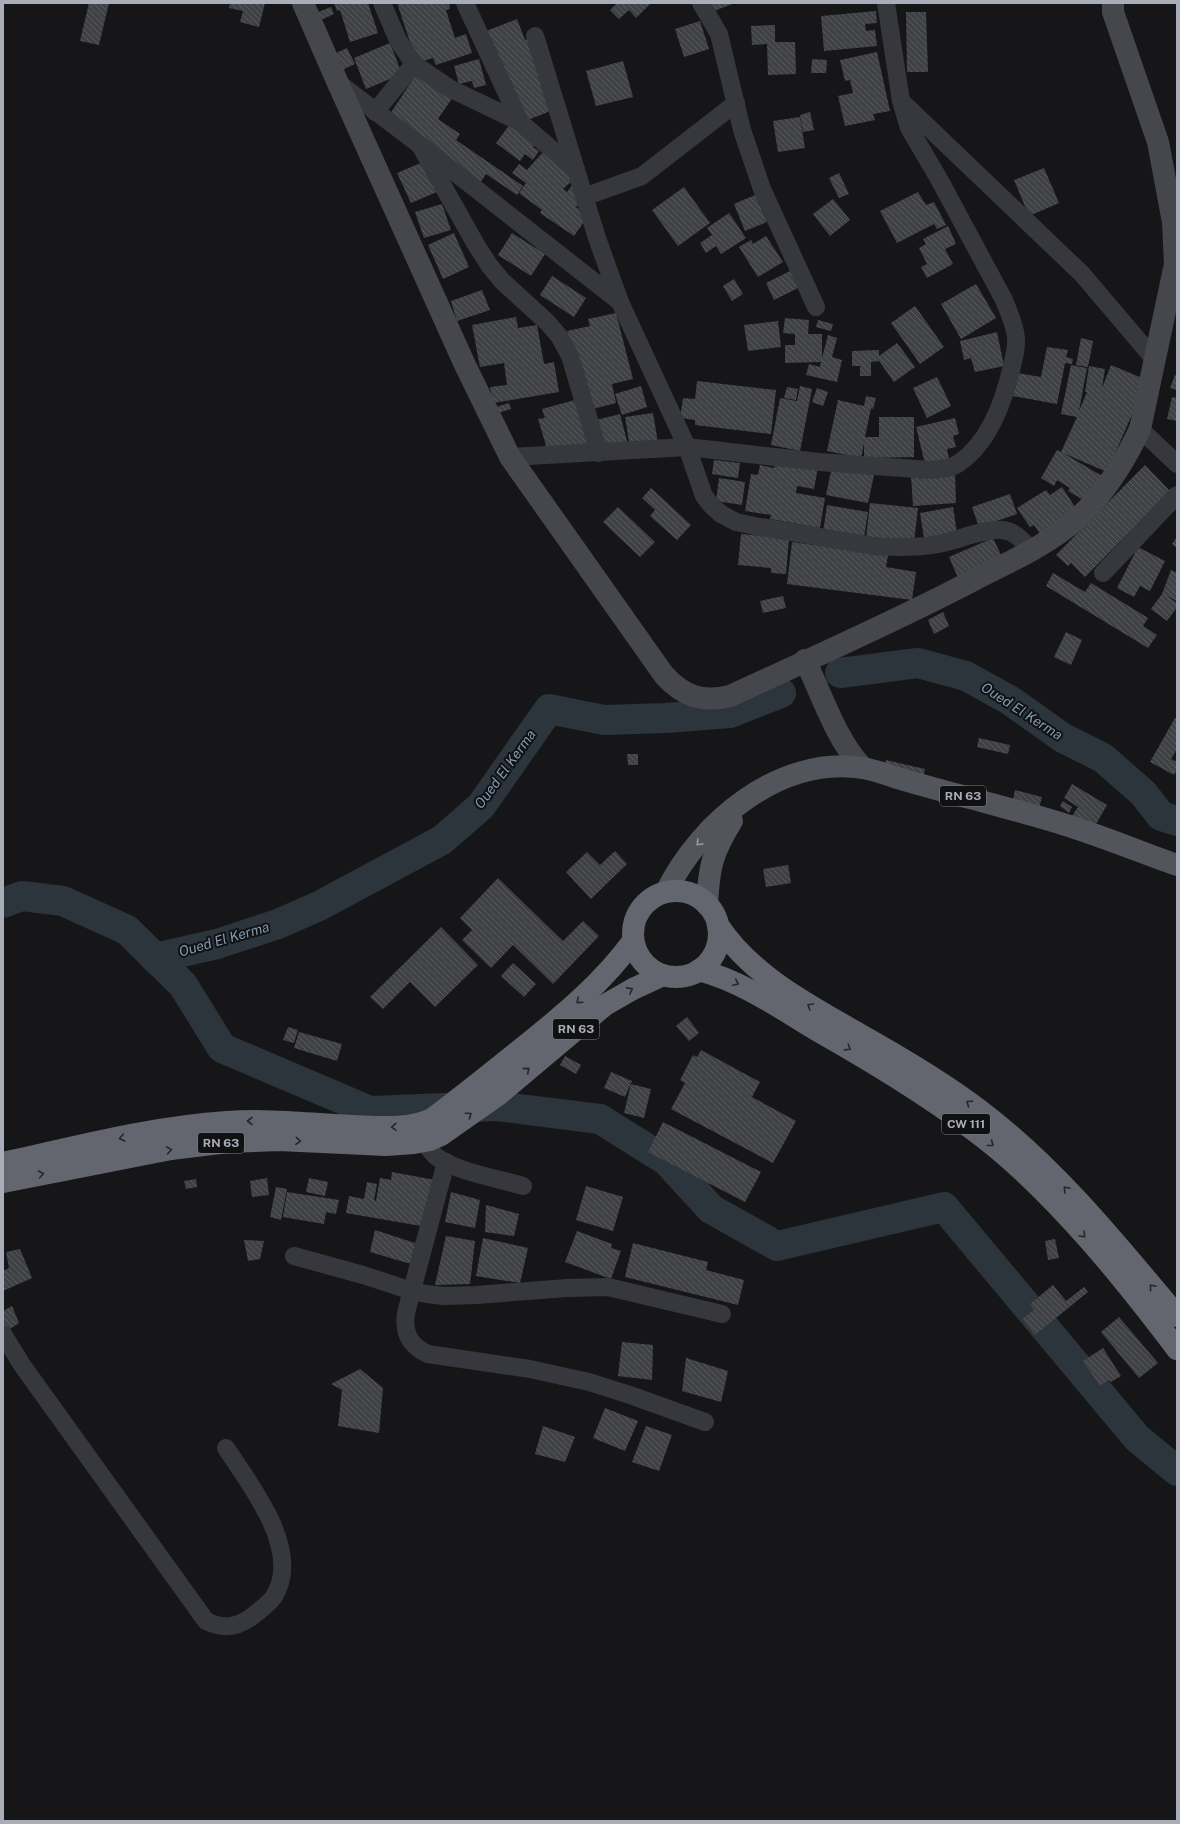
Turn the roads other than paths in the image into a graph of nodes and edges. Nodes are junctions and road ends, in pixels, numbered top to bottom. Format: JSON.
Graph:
{"nodes":[{"id":1,"x":303,"y":3,"type":"edge"},
{"id":2,"x":382,"y":3,"type":"edge"},
{"id":3,"x":465,"y":3,"type":"edge"},
{"id":4,"x":701,"y":3,"type":"edge"},
{"id":5,"x":886,"y":3,"type":"edge"},
{"id":6,"x":1113,"y":3,"type":"edge"},
{"id":7,"x":535,"y":36,"type":"dead end"},
{"id":8,"x":414,"y":64,"type":"junction"},
{"id":9,"x":337,"y":81,"type":"junction"},
{"id":10,"x":901,"y":100,"type":"junction"},
{"id":11,"x":736,"y":103,"type":"junction"},
{"id":12,"x":375,"y":112,"type":"junction"},
{"id":13,"x":520,"y":122,"type":"junction"},
{"id":14,"x":420,"y":145,"type":"junction"},
{"id":15,"x":576,"y":170,"type":"junction"},
{"id":16,"x":584,"y":197,"type":"junction"},
{"id":17,"x":620,"y":302,"type":"junction"},
{"id":18,"x":816,"y":308,"type":"dead end"},
{"id":19,"x":1155,"y":360,"type":"junction"},
{"id":20,"x":1140,"y":429,"type":"junction"},
{"id":21,"x":687,"y":447,"type":"junction"},
{"id":22,"x":599,"y":453,"type":"junction"},
{"id":23,"x":510,"y":457,"type":"junction"},
{"id":24,"x":1177,"y":464,"type":"edge"},
{"id":25,"x":1177,"y":495,"type":"edge"},
{"id":26,"x":1031,"y":550,"type":"junction"},
{"id":27,"x":1103,"y":573,"type":"dead end"},
{"id":28,"x":805,"y":660,"type":"junction"},
{"id":29,"x":863,"y":768,"type":"junction"},
{"id":30,"x":748,"y":797,"type":"junction"},
{"id":31,"x":1177,"y":865,"type":"edge"},
{"id":32,"x":666,"y":892,"type":"junction"},
{"id":33,"x":707,"y":905,"type":"junction"},
{"id":34,"x":718,"y":925,"type":"junction"},
{"id":35,"x":633,"y":940,"type":"junction"},
{"id":36,"x":699,"y":970,"type":"junction"},
{"id":37,"x":662,"y":975,"type":"junction"},
{"id":38,"x":491,"y":1087,"type":"junction"},
{"id":39,"x":433,"y":1132,"type":"junction"},
{"id":40,"x":446,"y":1162,"type":"junction"},
{"id":41,"x":3,"y":1164,"type":"edge"},
{"id":42,"x":3,"y":1182,"type":"edge"},
{"id":43,"x":524,"y":1186,"type":"dead end"},
{"id":44,"x":294,"y":1256,"type":"dead end"},
{"id":45,"x":412,"y":1291,"type":"junction"},
{"id":46,"x":722,"y":1314,"type":"dead end"},
{"id":47,"x":1177,"y":1316,"type":"edge"},
{"id":48,"x":3,"y":1334,"type":"edge"},
{"id":49,"x":1177,"y":1349,"type":"edge"},
{"id":50,"x":705,"y":1422,"type":"dead end"},
{"id":51,"x":226,"y":1448,"type":"dead end"}],
"edges":[{"from":1,"to":9,"type":"street"},
{"from":2,"to":8,"type":"street"},
{"from":3,"to":13,"type":"street"},
{"from":4,"to":11,"type":"street"},
{"from":5,"to":10,"type":"street"},
{"from":6,"to":19,"type":"street"},
{"from":7,"to":15,"type":"street"},
{"from":8,"to":12,"type":"street"},
{"from":8,"to":13,"type":"street"},
{"from":9,"to":12,"type":"street"},
{"from":9,"to":23,"type":"street"},
{"from":10,"to":19,"type":"street"},
{"from":10,"to":21,"type":"street"},
{"from":11,"to":16,"type":"street"},
{"from":11,"to":18,"type":"street"},
{"from":12,"to":14,"type":"street"},
{"from":13,"to":15,"type":"street"},
{"from":14,"to":17,"type":"street"},
{"from":14,"to":22,"type":"street"},
{"from":15,"to":16,"type":"street"},
{"from":16,"to":17,"type":"street"},
{"from":17,"to":21,"type":"street"},
{"from":19,"to":20,"type":"street"},
{"from":20,"to":24,"type":"street"},
{"from":20,"to":26,"type":"street"},
{"from":21,"to":22,"type":"street"},
{"from":21,"to":26,"type":"street"},
{"from":22,"to":23,"type":"street"},
{"from":23,"to":28,"type":"street"},
{"from":25,"to":27,"type":"street"},
{"from":26,"to":28,"type":"street"},
{"from":28,"to":29,"type":"street"},
{"from":29,"to":30,"type":"main road","number":"RN 63"},
{"from":29,"to":31,"type":"main road","number":"RN 63"},
{"from":30,"to":32,"type":"main road","one_way":true},
{"from":30,"to":33,"type":"main road"},
{"from":32,"to":33,"type":"highway"},
{"from":32,"to":35,"type":"highway"},
{"from":33,"to":34,"type":"highway"},
{"from":34,"to":36,"type":"highway"},
{"from":47,"to":34,"type":"highway","number":"CW 111","one_way":true},
{"from":35,"to":37,"type":"highway"},
{"from":35,"to":38,"type":"highway","number":"RN 63","one_way":true},
{"from":36,"to":37,"type":"highway"},
{"from":36,"to":49,"type":"highway","number":"CW 111","one_way":true},
{"from":38,"to":37,"type":"highway","number":"RN 63","one_way":true},
{"from":38,"to":39,"type":"highway","number":"RN 63"},
{"from":39,"to":40,"type":"street"},
{"from":39,"to":41,"type":"highway","number":"RN 63","one_way":true},
{"from":42,"to":39,"type":"highway","number":"RN 63","one_way":true},
{"from":40,"to":43,"type":"street"},
{"from":40,"to":45,"type":"street"},
{"from":44,"to":45,"type":"street"},
{"from":45,"to":46,"type":"street"},
{"from":45,"to":50,"type":"street"},
{"from":48,"to":51,"type":"street"}]}
